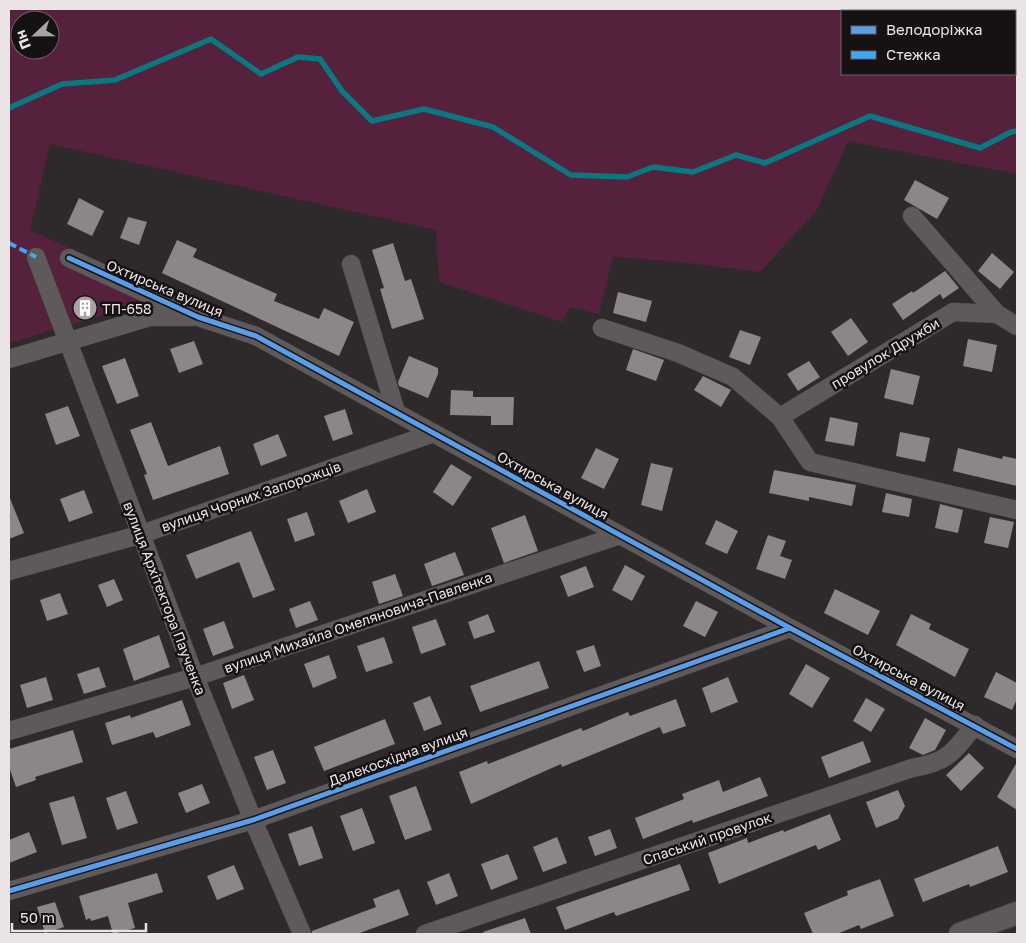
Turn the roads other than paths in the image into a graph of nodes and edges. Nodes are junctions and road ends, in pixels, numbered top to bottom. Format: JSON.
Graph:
{"nodes":[{"id":1,"x":912,"y":216,"type":"dead end"},
{"id":2,"x":36,"y":257,"type":"dead end"},
{"id":3,"x":69,"y":258,"type":"dead end"},
{"id":4,"x":351,"y":264,"type":"dead end"},
{"id":5,"x":997,"y":314,"type":"junction"},
{"id":6,"x":198,"y":317,"type":"junction"},
{"id":7,"x":1017,"y":326,"type":"edge"},
{"id":8,"x":602,"y":328,"type":"dead end"},
{"id":9,"x":70,"y":341,"type":"junction"},
{"id":10,"x":9,"y":359,"type":"edge"},
{"id":11,"x":396,"y":412,"type":"junction"},
{"id":12,"x":780,"y":417,"type":"junction"},
{"id":13,"x":434,"y":433,"type":"junction"},
{"id":14,"x":1017,"y":510,"type":"edge"},
{"id":15,"x":140,"y":534,"type":"junction"},
{"id":16,"x":620,"y":535,"type":"junction"},
{"id":17,"x":9,"y":571,"type":"edge"},
{"id":18,"x":790,"y":628,"type":"junction"},
{"id":19,"x":195,"y":677,"type":"junction"},
{"id":20,"x":975,"y":725,"type":"junction"},
{"id":21,"x":9,"y":731,"type":"edge"},
{"id":22,"x":1017,"y":749,"type":"edge"},
{"id":23,"x":253,"y":820,"type":"junction"},
{"id":24,"x":9,"y":891,"type":"edge"},
{"id":25,"x":1017,"y":913,"type":"edge"},
{"id":26,"x":302,"y":934,"type":"edge"},
{"id":27,"x":425,"y":934,"type":"edge"},
{"id":28,"x":960,"y":934,"type":"edge"}],
"edges":[{"from":1,"to":5,"type":"street"},
{"from":2,"to":9,"type":"street","name":"вулиця Архітектора Паученка"},
{"from":3,"to":6,"type":"street","name":"Охтирська вулиця"},
{"from":4,"to":11,"type":"street"},
{"from":5,"to":7,"type":"street"},
{"from":5,"to":12,"type":"street","name":"провулок Дружби"},
{"from":6,"to":9,"type":"street"},
{"from":6,"to":11,"type":"street","name":"Охтирська вулиця"},
{"from":8,"to":12,"type":"street"},
{"from":9,"to":10,"type":"street"},
{"from":9,"to":15,"type":"street","name":"вулиця Архітектора Паученка"},
{"from":11,"to":13,"type":"street","name":"Охтирська вулиця"},
{"from":12,"to":14,"type":"street"},
{"from":13,"to":15,"type":"street","name":"вулиця Чорних Запорожців"},
{"from":13,"to":16,"type":"street","name":"Охтирська вулиця"},
{"from":15,"to":17,"type":"street","name":"вулиця Чорних Запорожців"},
{"from":15,"to":19,"type":"street","name":"вулиця Архітектора Паученка"},
{"from":16,"to":18,"type":"street","name":"Охтирська вулиця"},
{"from":16,"to":19,"type":"street","name":"вулиця Михайла Омеляновича-Павленка"},
{"from":18,"to":20,"type":"street","name":"Охтирська вулиця"},
{"from":18,"to":23,"type":"street","name":"Далекосхідна вулиця"},
{"from":19,"to":21,"type":"street","name":"вулиця Михайла Омеляновича-Павленка"},
{"from":19,"to":23,"type":"street","name":"вулиця Архітектора Паученка"},
{"from":20,"to":22,"type":"street","name":"Охтирська вулиця"},
{"from":20,"to":27,"type":"street","name":"Спаський провулок"},
{"from":23,"to":24,"type":"street","name":"Далекосхідна вулиця"},
{"from":23,"to":26,"type":"street","name":"вулиця Архітектора Паученка"},
{"from":25,"to":28,"type":"street"}]}
